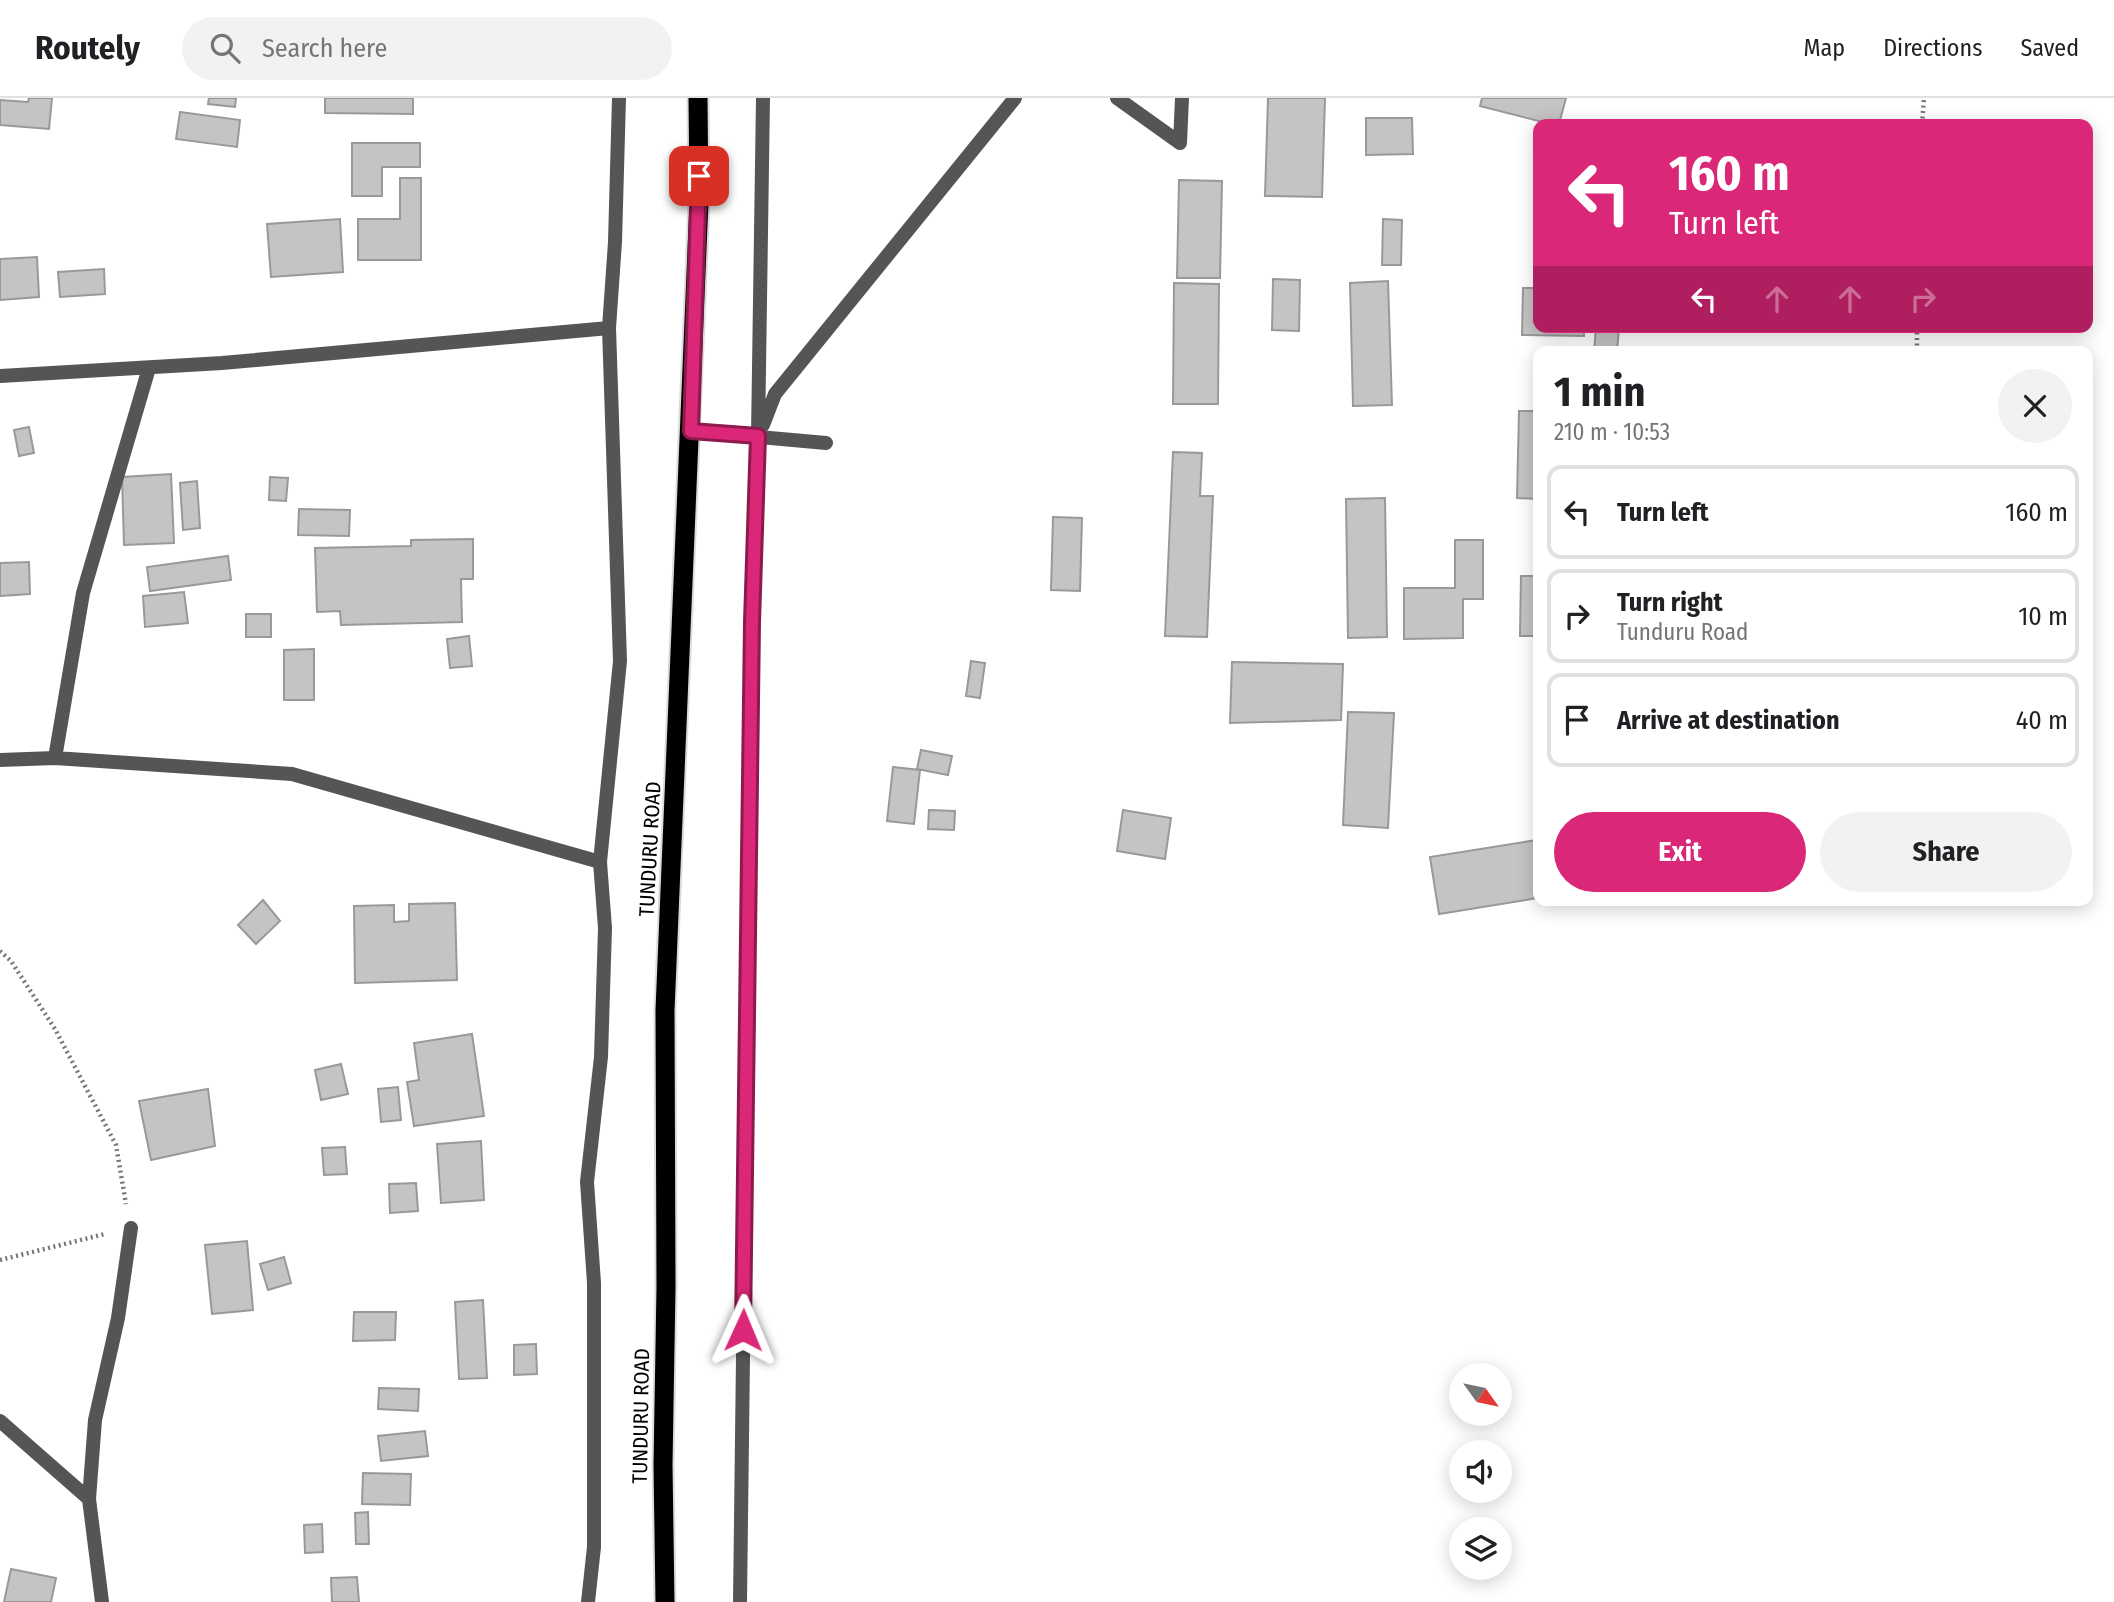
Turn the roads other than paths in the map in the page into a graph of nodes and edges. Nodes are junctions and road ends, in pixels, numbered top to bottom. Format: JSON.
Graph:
{"nodes":[{"id":1,"x":619,"y":98,"type":"edge"},
{"id":2,"x":698,"y":98,"type":"edge"},
{"id":3,"x":763,"y":98,"type":"edge"},
{"id":4,"x":1015,"y":98,"type":"edge"},
{"id":5,"x":1117,"y":98,"type":"edge"},
{"id":6,"x":1182,"y":98,"type":"edge"},
{"id":7,"x":609,"y":328,"type":"junction"},
{"id":8,"x":149,"y":368,"type":"junction"},
{"id":9,"x":0,"y":376,"type":"edge"},
{"id":10,"x":691,"y":431,"type":"junction"},
{"id":11,"x":758,"y":436,"type":"junction"},
{"id":12,"x":826,"y":443,"type":"dead end"},
{"id":13,"x":55,"y":758,"type":"junction"},
{"id":14,"x":0,"y":760,"type":"edge"},
{"id":15,"x":600,"y":862,"type":"junction"},
{"id":16,"x":131,"y":1228,"type":"road end"},
{"id":17,"x":0,"y":1421,"type":"edge"},
{"id":18,"x":89,"y":1499,"type":"junction"},
{"id":19,"x":102,"y":1602,"type":"edge"},
{"id":20,"x":588,"y":1602,"type":"edge"},
{"id":21,"x":665,"y":1602,"type":"edge"},
{"id":22,"x":740,"y":1602,"type":"edge"}],
"edges":[{"from":1,"to":7,"type":"street"},
{"from":2,"to":10,"type":"highway","name":"TUNDURU ROAD"},
{"from":3,"to":11,"type":"street"},
{"from":4,"to":11,"type":"street"},
{"from":5,"to":6,"type":"street"},
{"from":7,"to":8,"type":"street"},
{"from":7,"to":15,"type":"street"},
{"from":8,"to":9,"type":"street"},
{"from":8,"to":13,"type":"street"},
{"from":10,"to":11,"type":"street"},
{"from":10,"to":21,"type":"highway","name":"TUNDURU ROAD"},
{"from":11,"to":12,"type":"street"},
{"from":11,"to":22,"type":"street"},
{"from":13,"to":14,"type":"street"},
{"from":13,"to":15,"type":"street"},
{"from":15,"to":20,"type":"street"},
{"from":16,"to":18,"type":"street"},
{"from":17,"to":18,"type":"street"},
{"from":18,"to":19,"type":"street"}]}
